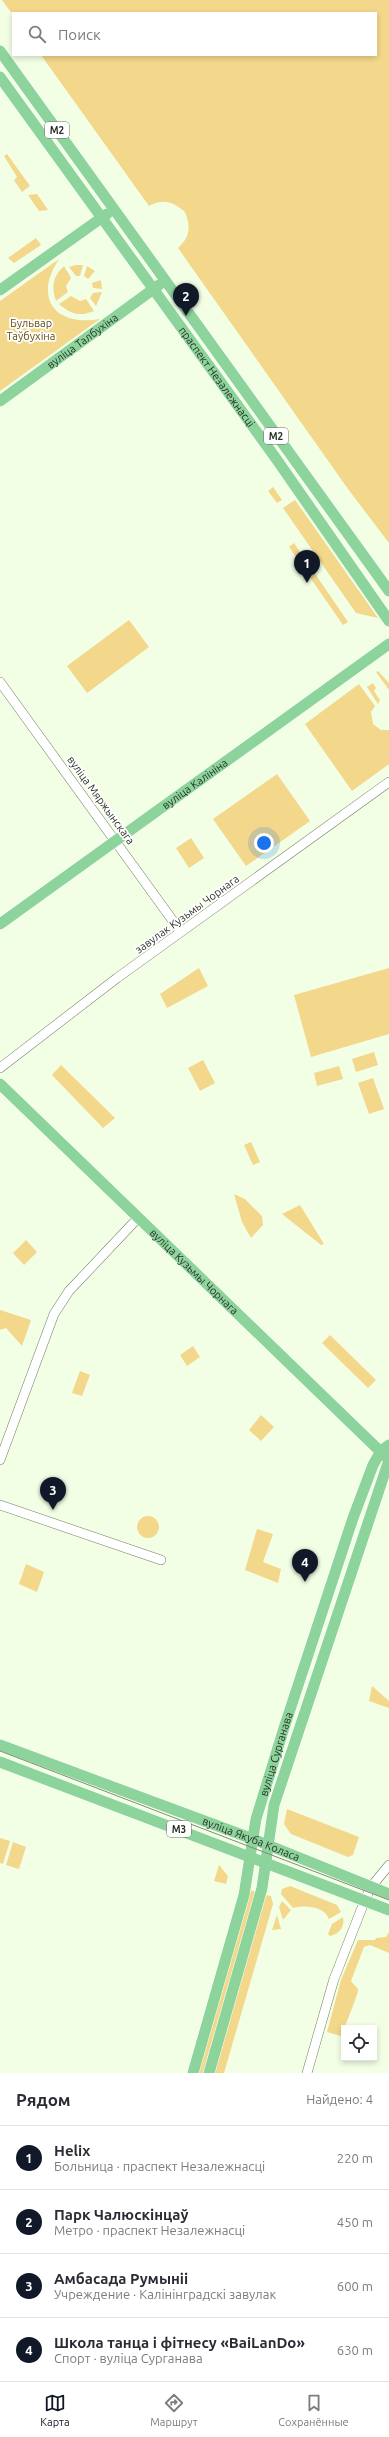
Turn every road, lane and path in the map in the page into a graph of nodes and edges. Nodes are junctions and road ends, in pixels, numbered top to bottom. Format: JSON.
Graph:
{"nodes":[{"id":1,"x":0,"y":50,"type":"edge"},
{"id":2,"x":0,"y":77,"type":"edge"},
{"id":3,"x":114,"y":209,"type":"junction"},
{"id":4,"x":102,"y":218,"type":"junction"},
{"id":5,"x":164,"y":280,"type":"junction"},
{"id":6,"x":155,"y":289,"type":"junction"},
{"id":7,"x":0,"y":290,"type":"edge"},
{"id":8,"x":0,"y":401,"type":"edge"},
{"id":9,"x":389,"y":591,"type":"edge"},
{"id":10,"x":389,"y":621,"type":"edge"},
{"id":11,"x":389,"y":644,"type":"edge"},
{"id":12,"x":0,"y":682,"type":"edge"},
{"id":13,"x":389,"y":782,"type":"edge"},
{"id":14,"x":115,"y":840,"type":"junction"},
{"id":15,"x":0,"y":924,"type":"edge"},
{"id":16,"x":181,"y":932,"type":"junction"},
{"id":17,"x":0,"y":1068,"type":"edge"},
{"id":18,"x":0,"y":1084,"type":"edge"},
{"id":19,"x":138,"y":1218,"type":"junction"},
{"id":20,"x":387,"y":1454,"type":"edge"},
{"id":21,"x":0,"y":1460,"type":"edge"},
{"id":22,"x":0,"y":1505,"type":"edge"},
{"id":23,"x":161,"y":1560,"type":"dead end"},
{"id":24,"x":0,"y":1745,"type":"edge"},
{"id":25,"x":0,"y":1762,"type":"edge"},
{"id":26,"x":253,"y":1839,"type":"junction"},
{"id":27,"x":267,"y":1845,"type":"junction"},
{"id":28,"x":251,"y":1856,"type":"junction"},
{"id":29,"x":265,"y":1862,"type":"junction"},
{"id":30,"x":389,"y":1865,"type":"edge"},
{"id":31,"x":371,"y":1887,"type":"junction"},
{"id":32,"x":389,"y":1894,"type":"edge"},
{"id":33,"x":365,"y":1900,"type":"junction"},
{"id":34,"x":389,"y":1910,"type":"edge"},
{"id":35,"x":193,"y":2073,"type":"edge"},
{"id":36,"x":209,"y":2073,"type":"edge"},
{"id":37,"x":307,"y":2073,"type":"edge"}],
"edges":[{"from":1,"to":3,"type":"main road","name":"праспект Незалежнасці","number":"М2"},
{"from":2,"to":4,"type":"main road","name":"праспект Незалежнасці","number":"М2"},
{"from":3,"to":4,"type":"main road"},
{"from":3,"to":5,"type":"main road","name":"праспект Незалежнасці","number":"М2"},
{"from":4,"to":6,"type":"main road","name":"праспект Незалежнасці","number":"М2"},
{"from":4,"to":7,"type":"main road"},
{"from":5,"to":6,"type":"main road","name":"вуліца Талбухіна"},
{"from":5,"to":9,"type":"main road","name":"праспект Незалежнасці","number":"М2"},
{"from":6,"to":8,"type":"main road","name":"вуліца Талбухіна"},
{"from":6,"to":10,"type":"main road","name":"праспект Незалежнасці","number":"М2"},
{"from":11,"to":14,"type":"main road","name":"вуліца Калініна"},
{"from":12,"to":14,"type":"street","name":"вуліца Мяржынскага"},
{"from":13,"to":16,"type":"street","name":"завулак Кузьмы Чорнага"},
{"from":14,"to":15,"type":"main road","name":"вуліца Калініна"},
{"from":14,"to":16,"type":"street","name":"вуліца Мяржынскага"},
{"from":16,"to":17,"type":"street","name":"завулак Кузьмы Чорнага"},
{"from":18,"to":19,"type":"main road","name":"вуліца Кузьмы Чорнага"},
{"from":19,"to":20,"type":"main road","name":"вуліца Кузьмы Чорнага"},
{"from":19,"to":21,"type":"street"},
{"from":20,"to":26,"type":"main road","name":"вуліца Сурганава"},
{"from":20,"to":27,"type":"main road","name":"вуліца Сурганава"},
{"from":22,"to":23,"type":"street"},
{"from":24,"to":26,"type":"main road","name":"вуліца Якуба Коласа","number":"М3"},
{"from":25,"to":28,"type":"main road","name":"вуліца Якуба Коласа","number":"М3"},
{"from":26,"to":27,"type":"main road","name":"вуліца Якуба Коласа","number":"М3"},
{"from":26,"to":28,"type":"main road","name":"вуліца Сурганава"},
{"from":27,"to":29,"type":"main road","name":"вуліца Сурганава"},
{"from":27,"to":31,"type":"main road","name":"вуліца Якуба Коласа","number":"М3"},
{"from":28,"to":29,"type":"main road","name":"вуліца Якуба Коласа","number":"М3"},
{"from":28,"to":35,"type":"main road","name":"вуліца Сурганава"},
{"from":29,"to":33,"type":"main road","name":"вуліца Якуба Коласа","number":"М3"},
{"from":29,"to":36,"type":"main road","name":"вуліца Сурганава"},
{"from":30,"to":31,"type":"street"},
{"from":31,"to":32,"type":"main road","name":"вуліца Якуба Коласа","number":"М3"},
{"from":31,"to":33,"type":"street"},
{"from":33,"to":34,"type":"main road","name":"вуліца Якуба Коласа","number":"М3"},
{"from":33,"to":37,"type":"street"}]}
